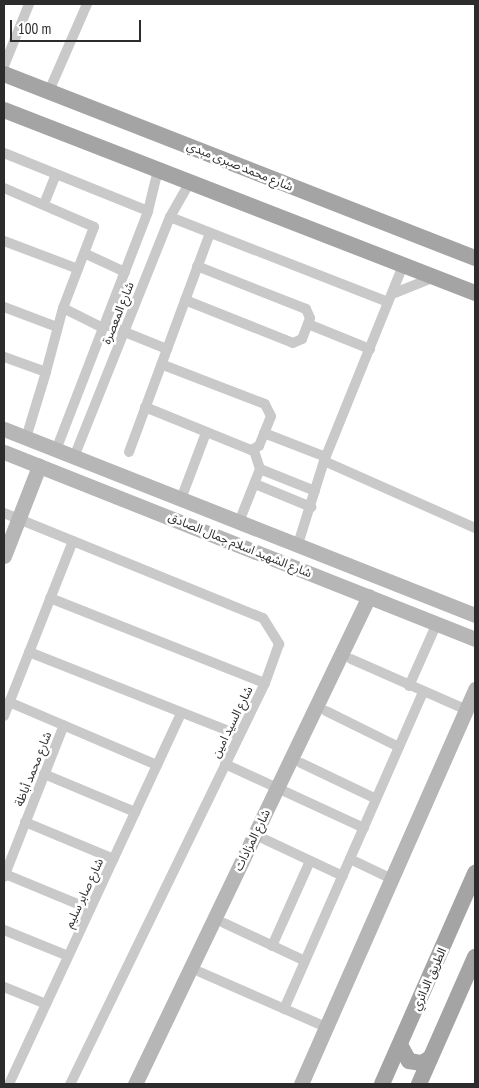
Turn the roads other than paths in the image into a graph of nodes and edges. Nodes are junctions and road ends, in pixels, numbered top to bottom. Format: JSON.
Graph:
{"nodes":[{"id":1,"x":29,"y":4,"type":"edge"},
{"id":2,"x":86,"y":4,"type":"edge"},
{"id":3,"x":4,"y":66,"type":"edge"},
{"id":4,"x":4,"y":74,"type":"edge"},
{"id":5,"x":49,"y":91,"type":"junction"},
{"id":6,"x":4,"y":110,"type":"edge"},
{"id":7,"x":4,"y":153,"type":"edge"},
{"id":8,"x":158,"y":170,"type":"junction"},
{"id":9,"x":56,"y":174,"type":"junction"},
{"id":10,"x":190,"y":182,"type":"junction"},
{"id":11,"x":4,"y":188,"type":"edge"},
{"id":12,"x":44,"y":204,"type":"junction"},
{"id":13,"x":148,"y":211,"type":"junction"},
{"id":14,"x":170,"y":217,"type":"junction"},
{"id":15,"x":210,"y":233,"type":"junction"},
{"id":16,"x":4,"y":241,"type":"edge"},
{"id":17,"x":86,"y":254,"type":"junction"},
{"id":18,"x":475,"y":258,"type":"edge"},
{"id":19,"x":404,"y":265,"type":"junction"},
{"id":20,"x":198,"y":266,"type":"junction"},
{"id":21,"x":78,"y":269,"type":"junction"},
{"id":22,"x":125,"y":272,"type":"junction"},
{"id":23,"x":434,"y":278,"type":"junction"},
{"id":24,"x":475,"y":293,"type":"edge"},
{"id":25,"x":390,"y":298,"type":"junction"},
{"id":26,"x":185,"y":300,"type":"junction"},
{"id":27,"x":4,"y":307,"type":"edge"},
{"id":28,"x":63,"y":308,"type":"junction"},
{"id":29,"x":308,"y":324,"type":"junction"},
{"id":30,"x":104,"y":326,"type":"junction"},
{"id":31,"x":57,"y":327,"type":"junction"},
{"id":32,"x":124,"y":332,"type":"junction"},
{"id":33,"x":166,"y":349,"type":"junction"},
{"id":34,"x":370,"y":349,"type":"junction"},
{"id":35,"x":4,"y":357,"type":"edge"},
{"id":36,"x":161,"y":364,"type":"junction"},
{"id":37,"x":46,"y":372,"type":"junction"},
{"id":38,"x":145,"y":407,"type":"junction"},
{"id":39,"x":4,"y":429,"type":"edge"},
{"id":40,"x":206,"y":433,"type":"junction"},
{"id":41,"x":264,"y":433,"type":"junction"},
{"id":42,"x":26,"y":438,"type":"junction"},
{"id":43,"x":56,"y":450,"type":"junction"},
{"id":44,"x":254,"y":450,"type":"junction"},
{"id":45,"x":4,"y":452,"type":"edge"},
{"id":46,"x":128,"y":452,"type":"dead end"},
{"id":47,"x":74,"y":457,"type":"junction"},
{"id":48,"x":325,"y":459,"type":"junction"},
{"id":49,"x":35,"y":464,"type":"junction"},
{"id":50,"x":260,"y":470,"type":"junction"},
{"id":51,"x":255,"y":484,"type":"junction"},
{"id":52,"x":153,"y":488,"type":"junction"},
{"id":53,"x":315,"y":491,"type":"junction"},
{"id":54,"x":181,"y":499,"type":"junction"},
{"id":55,"x":311,"y":507,"type":"junction"},
{"id":56,"x":145,"y":508,"type":"junction"},
{"id":57,"x":9,"y":519,"type":"edge"},
{"id":58,"x":239,"y":522,"type":"junction"},
{"id":59,"x":475,"y":528,"type":"edge"},
{"id":60,"x":73,"y":541,"type":"junction"},
{"id":61,"x":298,"y":544,"type":"junction"},
{"id":62,"x":4,"y":556,"type":"edge"},
{"id":63,"x":428,"y":596,"type":"junction"},
{"id":64,"x":50,"y":598,"type":"junction"},
{"id":65,"x":374,"y":598,"type":"junction"},
{"id":66,"x":475,"y":615,"type":"edge"},
{"id":67,"x":421,"y":616,"type":"junction"},
{"id":68,"x":437,"y":623,"type":"junction"},
{"id":69,"x":475,"y":639,"type":"edge"},
{"id":70,"x":29,"y":652,"type":"junction"},
{"id":71,"x":351,"y":659,"type":"junction"},
{"id":72,"x":264,"y":683,"type":"junction"},
{"id":73,"x":409,"y":686,"type":"junction"},
{"id":74,"x":423,"y":693,"type":"junction"},
{"id":75,"x":472,"y":700,"type":"edge"},
{"id":76,"x":9,"y":702,"type":"junction"},
{"id":77,"x":326,"y":711,"type":"junction"},
{"id":78,"x":181,"y":712,"type":"junction"},
{"id":79,"x":4,"y":716,"type":"edge"},
{"id":80,"x":64,"y":725,"type":"junction"},
{"id":81,"x":239,"y":736,"type":"junction"},
{"id":82,"x":399,"y":747,"type":"junction"},
{"id":83,"x":301,"y":763,"type":"junction"},
{"id":84,"x":225,"y":764,"type":"junction"},
{"id":85,"x":157,"y":765,"type":"junction"},
{"id":86,"x":44,"y":774,"type":"junction"},
{"id":87,"x":282,"y":791,"type":"junction"},
{"id":88,"x":376,"y":799,"type":"junction"},
{"id":89,"x":135,"y":812,"type":"junction"},
{"id":90,"x":26,"y":822,"type":"junction"},
{"id":91,"x":364,"y":828,"type":"junction"},
{"id":92,"x":264,"y":840,"type":"junction"},
{"id":93,"x":114,"y":859,"type":"junction"},
{"id":94,"x":350,"y":859,"type":"junction"},
{"id":95,"x":310,"y":861,"type":"junction"},
{"id":96,"x":475,"y":873,"type":"edge"},
{"id":97,"x":4,"y":875,"type":"edge"},
{"id":98,"x":343,"y":876,"type":"junction"},
{"id":99,"x":392,"y":879,"type":"junction"},
{"id":100,"x":90,"y":910,"type":"junction"},
{"id":101,"x":224,"y":923,"type":"junction"},
{"id":102,"x":4,"y":930,"type":"edge"},
{"id":103,"x":272,"y":946,"type":"junction"},
{"id":104,"x":68,"y":956,"type":"junction"},
{"id":105,"x":475,"y":957,"type":"edge"},
{"id":106,"x":305,"y":961,"type":"junction"},
{"id":107,"x":200,"y":972,"type":"junction"},
{"id":108,"x":4,"y":987,"type":"edge"},
{"id":109,"x":46,"y":1004,"type":"junction"},
{"id":110,"x":284,"y":1009,"type":"junction"},
{"id":111,"x":326,"y":1027,"type":"junction"},
{"id":112,"x":400,"y":1045,"type":"junction"},
{"id":113,"x":430,"y":1058,"type":"junction"},
{"id":114,"x":9,"y":1084,"type":"edge"},
{"id":115,"x":70,"y":1084,"type":"edge"},
{"id":116,"x":135,"y":1084,"type":"edge"},
{"id":117,"x":147,"y":1084,"type":"edge"},
{"id":118,"x":301,"y":1084,"type":"edge"},
{"id":119,"x":382,"y":1084,"type":"edge"},
{"id":120,"x":419,"y":1084,"type":"edge"}],
"edges":[{"from":1,"to":3,"type":"street"},
{"from":2,"to":5,"type":"street"},
{"from":4,"to":5,"type":"main road","name":"شارع محمد صبرى مبدي"},
{"from":5,"to":18,"type":"main road","name":"شارع محمد صبرى مبدي"},
{"from":6,"to":8,"type":"main road"},
{"from":7,"to":9,"type":"street"},
{"from":8,"to":10,"type":"main road"},
{"from":8,"to":13,"type":"street","name":"شارع المعصرة"},
{"from":9,"to":12,"type":"street"},
{"from":9,"to":13,"type":"street"},
{"from":10,"to":14,"type":"street","name":"شارع المعصرة"},
{"from":10,"to":19,"type":"main road"},
{"from":11,"to":12,"type":"street"},
{"from":12,"to":17,"type":"street"},
{"from":13,"to":22,"type":"street","name":"شارع المعصرة"},
{"from":14,"to":15,"type":"street"},
{"from":14,"to":32,"type":"street","name":"شارع المعصرة"},
{"from":15,"to":20,"type":"street"},
{"from":15,"to":25,"type":"street"},
{"from":16,"to":21,"type":"street"},
{"from":17,"to":21,"type":"street"},
{"from":17,"to":22,"type":"street"},
{"from":19,"to":23,"type":"main road"},
{"from":19,"to":25,"type":"street"},
{"from":20,"to":26,"type":"street"},
{"from":20,"to":29,"type":"street"},
{"from":21,"to":28,"type":"street"},
{"from":22,"to":30,"type":"street","name":"شارع المعصرة"},
{"from":23,"to":24,"type":"main road"},
{"from":23,"to":25,"type":"street"},
{"from":25,"to":34,"type":"street"},
{"from":26,"to":29,"type":"street"},
{"from":26,"to":33,"type":"street"},
{"from":27,"to":31,"type":"street"},
{"from":28,"to":30,"type":"street"},
{"from":28,"to":31,"type":"street"},
{"from":29,"to":34,"type":"street"},
{"from":30,"to":32,"type":"street"},
{"from":30,"to":43,"type":"street","name":"شارع المعصرة"},
{"from":31,"to":37,"type":"street"},
{"from":32,"to":33,"type":"street"},
{"from":32,"to":47,"type":"street","name":"شارع المعصرة"},
{"from":33,"to":36,"type":"street"},
{"from":34,"to":48,"type":"street"},
{"from":35,"to":37,"type":"street"},
{"from":36,"to":38,"type":"street"},
{"from":36,"to":41,"type":"street"},
{"from":37,"to":42,"type":"street"},
{"from":38,"to":40,"type":"street"},
{"from":38,"to":46,"type":"street"},
{"from":39,"to":42,"type":"street","name":"شارع الشهيد اسلام جمال الصادق"},
{"from":40,"to":44,"type":"street"},
{"from":40,"to":54,"type":"street"},
{"from":41,"to":44,"type":"street"},
{"from":41,"to":48,"type":"street"},
{"from":42,"to":43,"type":"street","name":"شارع الشهيد اسلام جمال الصادق"},
{"from":43,"to":47,"type":"street","name":"شارع الشهيد اسلام جمال الصادق"},
{"from":44,"to":50,"type":"street"},
{"from":45,"to":49,"type":"street","name":"شارع الشهيد اسلام جمال الصادق"},
{"from":47,"to":52,"type":"street","name":"شارع الشهيد اسلام جمال الصادق"},
{"from":48,"to":53,"type":"street"},
{"from":48,"to":59,"type":"street"},
{"from":49,"to":56,"type":"street","name":"شارع الشهيد اسلام جمال الصادق"},
{"from":49,"to":57,"type":"street"},
{"from":50,"to":51,"type":"street"},
{"from":50,"to":53,"type":"street"},
{"from":51,"to":55,"type":"street"},
{"from":51,"to":58,"type":"street"},
{"from":52,"to":54,"type":"street","name":"شارع الشهيد اسلام جمال الصادق"},
{"from":52,"to":56,"type":"street"},
{"from":53,"to":55,"type":"street"},
{"from":54,"to":58,"type":"street","name":"شارع الشهيد اسلام جمال الصادق"},
{"from":55,"to":61,"type":"street"},
{"from":56,"to":65,"type":"street","name":"شارع الشهيد اسلام جمال الصادق"},
{"from":57,"to":60,"type":"street","name":"شارع السيد امين"},
{"from":57,"to":62,"type":"street"},
{"from":58,"to":61,"type":"street","name":"شارع الشهيد اسلام جمال الصادق"},
{"from":60,"to":64,"type":"street"},
{"from":60,"to":72,"type":"street","name":"شارع السيد امين"},
{"from":61,"to":63,"type":"street","name":"شارع الشهيد اسلام جمال الصادق"},
{"from":63,"to":66,"type":"street","name":"شارع الشهيد اسلام جمال الصادق"},
{"from":63,"to":67,"type":"street"},
{"from":64,"to":70,"type":"street"},
{"from":64,"to":72,"type":"street"},
{"from":65,"to":67,"type":"street","name":"شارع الشهيد اسلام جمال الصادق"},
{"from":65,"to":71,"type":"street","name":"شارع المزادات"},
{"from":65,"to":87,"type":"street","name":"شارع المزادات"},
{"from":67,"to":68,"type":"street","name":"شارع الشهيد اسلام جمال الصادق"},
{"from":68,"to":69,"type":"street","name":"شارع الشهيد اسلام جمال الصادق"},
{"from":68,"to":73,"type":"street"},
{"from":70,"to":76,"type":"street"},
{"from":70,"to":78,"type":"street"},
{"from":71,"to":73,"type":"street"},
{"from":71,"to":77,"type":"street","name":"شارع المزادات"},
{"from":72,"to":81,"type":"street","name":"شارع السيد امين"},
{"from":73,"to":74,"type":"street"},
{"from":74,"to":75,"type":"street"},
{"from":74,"to":82,"type":"street"},
{"from":75,"to":99,"type":"street"},
{"from":76,"to":79,"type":"street"},
{"from":76,"to":80,"type":"street"},
{"from":77,"to":82,"type":"street"},
{"from":77,"to":83,"type":"street","name":"شارع المزادات"},
{"from":78,"to":81,"type":"street"},
{"from":78,"to":85,"type":"street","name":"شارع صابر سليم"},
{"from":80,"to":85,"type":"street"},
{"from":80,"to":86,"type":"street","name":"شارع محمد أباظة"},
{"from":81,"to":84,"type":"street","name":"شارع السيد امين"},
{"from":82,"to":88,"type":"street"},
{"from":83,"to":87,"type":"street","name":"شارع المزادات"},
{"from":83,"to":88,"type":"street"},
{"from":84,"to":87,"type":"street"},
{"from":84,"to":115,"type":"street","name":"شارع السيد امين"},
{"from":85,"to":89,"type":"street","name":"شارع صابر سليم"},
{"from":86,"to":89,"type":"street"},
{"from":86,"to":90,"type":"street","name":"شارع محمد أباظة"},
{"from":87,"to":91,"type":"street"},
{"from":87,"to":92,"type":"street","name":"شارع المزادات"},
{"from":87,"to":116,"type":"street","name":"شارع المزادات"},
{"from":88,"to":91,"type":"street"},
{"from":89,"to":93,"type":"street","name":"شارع صابر سليم"},
{"from":90,"to":93,"type":"street"},
{"from":90,"to":97,"type":"street","name":"شارع محمد أباظة"},
{"from":91,"to":94,"type":"street"},
{"from":92,"to":95,"type":"street"},
{"from":92,"to":101,"type":"street","name":"شارع المزادات"},
{"from":93,"to":100,"type":"street","name":"شارع صابر سليم"},
{"from":94,"to":98,"type":"street"},
{"from":94,"to":99,"type":"street"},
{"from":95,"to":98,"type":"street"},
{"from":95,"to":103,"type":"street"},
{"from":96,"to":112,"type":"main road","name":"الطريق الدائري"},
{"from":97,"to":100,"type":"street"},
{"from":98,"to":106,"type":"street"},
{"from":99,"to":111,"type":"street"},
{"from":100,"to":104,"type":"street","name":"شارع صابر سليم"},
{"from":101,"to":103,"type":"street"},
{"from":101,"to":107,"type":"street","name":"شارع المزادات"},
{"from":102,"to":104,"type":"street"},
{"from":103,"to":106,"type":"street"},
{"from":104,"to":109,"type":"street","name":"شارع صابر سليم"},
{"from":105,"to":113,"type":"main road"},
{"from":106,"to":110,"type":"street"},
{"from":107,"to":110,"type":"street"},
{"from":107,"to":117,"type":"street","name":"شارع المزادات"},
{"from":108,"to":109,"type":"street"},
{"from":109,"to":114,"type":"street","name":"شارع صابر سليم"},
{"from":110,"to":111,"type":"street"},
{"from":111,"to":118,"type":"street"},
{"from":112,"to":113,"type":"main road"},
{"from":112,"to":119,"type":"main road","name":"الطريق الدائري"},
{"from":113,"to":120,"type":"main road"}]}
